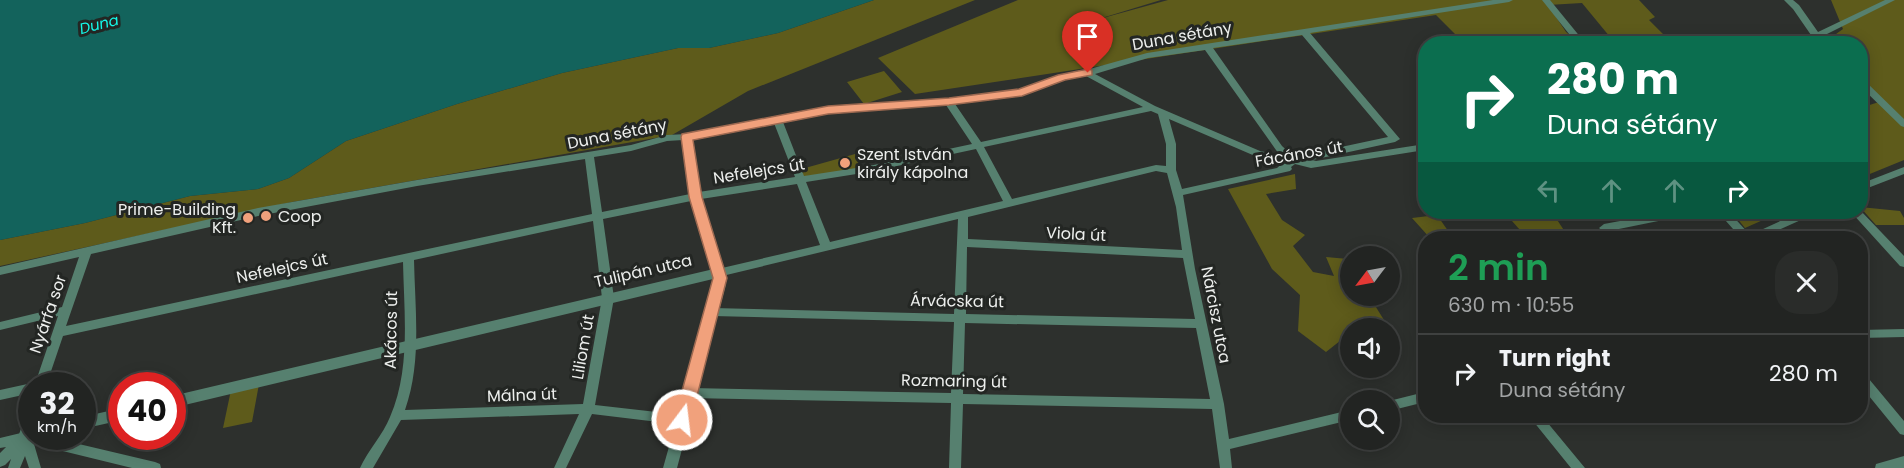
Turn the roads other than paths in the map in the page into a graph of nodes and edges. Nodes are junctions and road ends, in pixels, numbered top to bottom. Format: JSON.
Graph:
{"nodes":[{"id":1,"x":1509,"y":0,"type":"edge"},
{"id":2,"x":1546,"y":0,"type":"edge"},
{"id":3,"x":1788,"y":0,"type":"edge"},
{"id":4,"x":1891,"y":0,"type":"edge"},
{"id":5,"x":1304,"y":32,"type":"junction"},
{"id":6,"x":1575,"y":36,"type":"edge"},
{"id":7,"x":1816,"y":36,"type":"joint"},
{"id":8,"x":1208,"y":46,"type":"junction"},
{"id":9,"x":1088,"y":73,"type":"junction"},
{"id":10,"x":1868,"y":89,"type":"edge"},
{"id":11,"x":949,"y":102,"type":"junction"},
{"id":12,"x":1152,"y":108,"type":"junction"},
{"id":13,"x":1163,"y":114,"type":"junction"},
{"id":14,"x":778,"y":121,"type":"junction"},
{"id":15,"x":1904,"y":124,"type":"edge"},
{"id":16,"x":687,"y":137,"type":"junction"},
{"id":17,"x":979,"y":146,"type":"junction"},
{"id":18,"x":1418,"y":148,"type":"edge"},
{"id":19,"x":589,"y":155,"type":"junction"},
{"id":20,"x":1292,"y":160,"type":"junction"},
{"id":21,"x":1316,"y":164,"type":"junction"},
{"id":22,"x":1281,"y":169,"type":"junction"},
{"id":23,"x":1904,"y":170,"type":"edge"},
{"id":24,"x":1171,"y":171,"type":"junction"},
{"id":25,"x":799,"y":179,"type":"junction"},
{"id":26,"x":1868,"y":185,"type":"edge"},
{"id":27,"x":1179,"y":193,"type":"junction"},
{"id":28,"x":695,"y":197,"type":"junction"},
{"id":29,"x":1009,"y":204,"type":"junction"},
{"id":30,"x":963,"y":215,"type":"junction"},
{"id":31,"x":596,"y":218,"type":"junction"},
{"id":32,"x":1648,"y":219,"type":"edge"},
{"id":33,"x":1729,"y":219,"type":"edge"},
{"id":34,"x":1793,"y":219,"type":"edge"},
{"id":35,"x":1863,"y":219,"type":"edge"},
{"id":36,"x":1604,"y":228,"type":"dead end"},
{"id":37,"x":1741,"y":231,"type":"edge"},
{"id":38,"x":1768,"y":231,"type":"edge"},
{"id":39,"x":963,"y":243,"type":"junction"},
{"id":40,"x":826,"y":247,"type":"junction"},
{"id":41,"x":86,"y":253,"type":"junction"},
{"id":42,"x":1187,"y":254,"type":"junction"},
{"id":43,"x":408,"y":255,"type":"junction"},
{"id":44,"x":1904,"y":263,"type":"edge"},
{"id":45,"x":0,"y":271,"type":"edge"},
{"id":46,"x":718,"y":273,"type":"junction"},
{"id":47,"x":608,"y":298,"type":"junction"},
{"id":48,"x":67,"y":310,"type":"junction"},
{"id":49,"x":712,"y":312,"type":"junction"},
{"id":50,"x":959,"y":318,"type":"junction"},
{"id":51,"x":1201,"y":324,"type":"junction"},
{"id":52,"x":0,"y":326,"type":"edge"},
{"id":53,"x":59,"y":332,"type":"junction"},
{"id":54,"x":1904,"y":333,"type":"edge"},
{"id":55,"x":1868,"y":334,"type":"edge"},
{"id":56,"x":410,"y":345,"type":"junction"},
{"id":57,"x":45,"y":372,"type":"edge"},
{"id":58,"x":1868,"y":386,"type":"edge"},
{"id":59,"x":18,"y":391,"type":"edge"},
{"id":60,"x":690,"y":393,"type":"junction"},
{"id":61,"x":0,"y":395,"type":"edge"},
{"id":62,"x":959,"y":398,"type":"junction"},
{"id":63,"x":186,"y":399,"type":"edge"},
{"id":64,"x":1418,"y":400,"type":"edge"},
{"id":65,"x":1218,"y":404,"type":"junction"},
{"id":66,"x":1400,"y":404,"type":"edge"},
{"id":67,"x":588,"y":409,"type":"junction"},
{"id":68,"x":397,"y":415,"type":"junction"},
{"id":69,"x":1340,"y":417,"type":"edge"},
{"id":70,"x":682,"y":420,"type":"junction"},
{"id":71,"x":1540,"y":423,"type":"edge"},
{"id":72,"x":1904,"y":430,"type":"edge"},
{"id":73,"x":18,"y":438,"type":"edge"},
{"id":74,"x":0,"y":443,"type":"edge"},
{"id":75,"x":18,"y":445,"type":"edge"},
{"id":76,"x":1224,"y":445,"type":"junction"},
{"id":77,"x":22,"y":450,"type":"edge"},
{"id":78,"x":31,"y":450,"type":"edge"},
{"id":79,"x":84,"y":450,"type":"edge"},
{"id":80,"x":0,"y":461,"type":"edge"},
{"id":81,"x":1904,"y":462,"type":"edge"},
{"id":82,"x":14,"y":468,"type":"edge"},
{"id":83,"x":35,"y":468,"type":"edge"},
{"id":84,"x":155,"y":468,"type":"edge"},
{"id":85,"x":366,"y":468,"type":"edge"},
{"id":86,"x":560,"y":468,"type":"edge"},
{"id":87,"x":670,"y":468,"type":"edge"},
{"id":88,"x":955,"y":468,"type":"edge"},
{"id":89,"x":1226,"y":468,"type":"edge"},
{"id":90,"x":1578,"y":468,"type":"edge"},
{"id":91,"x":1881,"y":468,"type":"edge"}],
"edges":[{"from":1,"to":5,"type":"street","name":"Duna sétány"},
{"from":2,"to":6,"type":"street"},
{"from":3,"to":7,"type":"street"},
{"from":4,"to":7,"type":"street"},
{"from":5,"to":8,"type":"street","name":"Duna sétány"},
{"from":5,"to":20,"type":"street"},
{"from":8,"to":9,"type":"street","name":"Duna sétány"},
{"from":8,"to":20,"type":"street"},
{"from":9,"to":11,"type":"street","name":"Duna sétány"},
{"from":9,"to":12,"type":"street"},
{"from":10,"to":15,"type":"street"},
{"from":11,"to":14,"type":"street","name":"Duna sétány"},
{"from":11,"to":17,"type":"street"},
{"from":12,"to":13,"type":"street"},
{"from":12,"to":17,"type":"street","name":"Nefelejcs út"},
{"from":13,"to":20,"type":"street"},
{"from":13,"to":24,"type":"street","name":"Nárcisz utca"},
{"from":14,"to":16,"type":"street","name":"Duna sétány"},
{"from":14,"to":25,"type":"street"},
{"from":16,"to":19,"type":"street","name":"Duna sétány"},
{"from":16,"to":28,"type":"street"},
{"from":17,"to":25,"type":"street","name":"Nefelejcs út"},
{"from":17,"to":29,"type":"street"},
{"from":18,"to":21,"type":"street","name":"Fácános út"},
{"from":19,"to":31,"type":"street","name":"Liliom út"},
{"from":19,"to":41,"type":"street","name":"Duna sétány"},
{"from":20,"to":21,"type":"street"},
{"from":20,"to":22,"type":"street"},
{"from":21,"to":22,"type":"street","name":"Fácános út"},
{"from":22,"to":27,"type":"street","name":"Fácános út"},
{"from":23,"to":26,"type":"street"},
{"from":24,"to":27,"type":"street","name":"Nárcisz utca"},
{"from":24,"to":29,"type":"street","name":"Tulipán utca"},
{"from":25,"to":28,"type":"street","name":"Nefelejcs út"},
{"from":25,"to":40,"type":"street"},
{"from":27,"to":42,"type":"street","name":"Nárcisz utca"},
{"from":28,"to":31,"type":"street","name":"Nefelejcs út"},
{"from":28,"to":46,"type":"street"},
{"from":29,"to":30,"type":"street","name":"Tulipán utca"},
{"from":30,"to":39,"type":"street"},
{"from":30,"to":40,"type":"street","name":"Tulipán utca"},
{"from":31,"to":43,"type":"street","name":"Nefelejcs út"},
{"from":31,"to":47,"type":"street","name":"Liliom út"},
{"from":32,"to":36,"type":"street"},
{"from":33,"to":37,"type":"street"},
{"from":34,"to":38,"type":"street"},
{"from":35,"to":44,"type":"street"},
{"from":39,"to":42,"type":"street","name":"Viola út"},
{"from":39,"to":50,"type":"street"},
{"from":40,"to":46,"type":"street","name":"Tulipán utca"},
{"from":41,"to":45,"type":"street","name":"Duna sétány"},
{"from":41,"to":48,"type":"street","name":"Nyárfa sor"},
{"from":42,"to":51,"type":"street","name":"Nárcisz utca"},
{"from":43,"to":53,"type":"street","name":"Nefelejcs út"},
{"from":43,"to":56,"type":"street","name":"Akácos út"},
{"from":46,"to":47,"type":"street","name":"Tulipán utca"},
{"from":46,"to":49,"type":"street"},
{"from":47,"to":56,"type":"street","name":"Tulipán utca"},
{"from":47,"to":67,"type":"street","name":"Liliom út"},
{"from":48,"to":52,"type":"street"},
{"from":48,"to":53,"type":"street","name":"Nyárfa sor"},
{"from":49,"to":50,"type":"street","name":"Árvácska út"},
{"from":49,"to":60,"type":"street"},
{"from":50,"to":51,"type":"street","name":"Árvácska út"},
{"from":50,"to":62,"type":"street"},
{"from":51,"to":65,"type":"street","name":"Nárcisz utca"},
{"from":53,"to":57,"type":"street","name":"Nyárfa sor"},
{"from":54,"to":55,"type":"street"},
{"from":56,"to":63,"type":"street","name":"Tulipán utca"},
{"from":56,"to":68,"type":"street","name":"Akácos út"},
{"from":58,"to":72,"type":"street"},
{"from":59,"to":61,"type":"street"},
{"from":60,"to":62,"type":"street","name":"Rozmaring út"},
{"from":60,"to":70,"type":"street"},
{"from":62,"to":65,"type":"street","name":"Rozmaring út"},
{"from":62,"to":88,"type":"street"},
{"from":64,"to":66,"type":"street"},
{"from":65,"to":76,"type":"street","name":"Nárcisz utca"},
{"from":67,"to":68,"type":"street","name":"Málna út"},
{"from":67,"to":70,"type":"street","name":"Málna út"},
{"from":67,"to":86,"type":"street","name":"Liliom út"},
{"from":68,"to":85,"type":"street","name":"Akácos út"},
{"from":69,"to":76,"type":"street"},
{"from":70,"to":87,"type":"street"},
{"from":71,"to":90,"type":"street"},
{"from":73,"to":74,"type":"street"},
{"from":75,"to":80,"type":"street"},
{"from":76,"to":89,"type":"street","name":"Nárcisz utca"},
{"from":77,"to":82,"type":"street"},
{"from":78,"to":83,"type":"street"},
{"from":79,"to":84,"type":"street"},
{"from":81,"to":91,"type":"street"}]}
